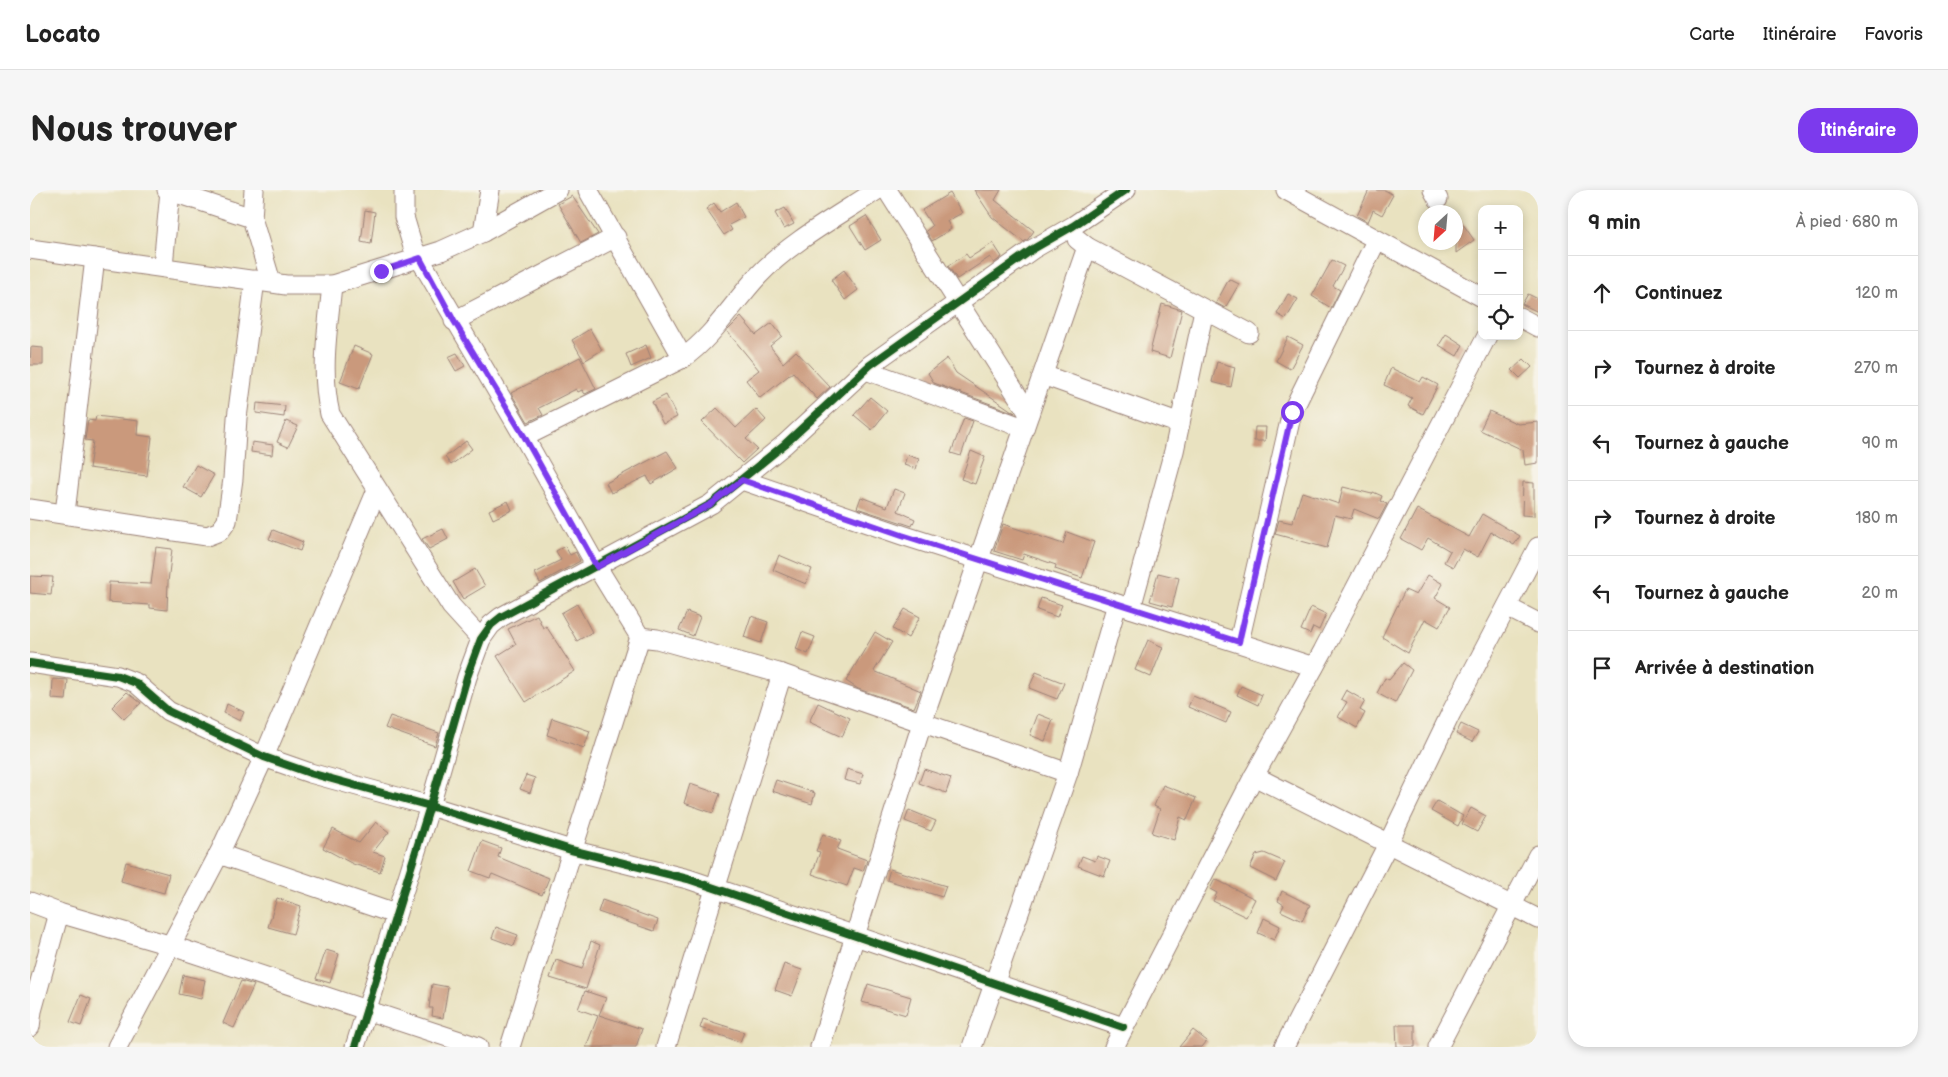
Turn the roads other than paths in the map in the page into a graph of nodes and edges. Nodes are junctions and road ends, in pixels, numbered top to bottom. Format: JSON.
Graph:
{"nodes":[{"id":1,"x":254,"y":190,"type":"edge"},
{"id":2,"x":404,"y":190,"type":"edge"},
{"id":3,"x":490,"y":190,"type":"edge"},
{"id":4,"x":558,"y":190,"type":"edge"},
{"id":5,"x":588,"y":190,"type":"edge"},
{"id":6,"x":877,"y":190,"type":"edge"},
{"id":7,"x":887,"y":190,"type":"edge"},
{"id":8,"x":1126,"y":190,"type":"edge"},
{"id":9,"x":1286,"y":190,"type":"edge"},
{"id":10,"x":169,"y":191,"type":"edge"},
{"id":11,"x":252,"y":218,"type":"junction"},
{"id":12,"x":1065,"y":230,"type":"junction"},
{"id":13,"x":484,"y":232,"type":"junction"},
{"id":14,"x":616,"y":237,"type":"junction"},
{"id":15,"x":1376,"y":241,"type":"junction"},
{"id":16,"x":1087,"y":247,"type":"junction"},
{"id":17,"x":30,"y":249,"type":"edge"},
{"id":18,"x":95,"y":258,"type":"junction"},
{"id":19,"x":420,"y":258,"type":"junction"},
{"id":20,"x":163,"y":266,"type":"junction"},
{"id":21,"x":263,"y":281,"type":"junction"},
{"id":22,"x":332,"y":285,"type":"junction"},
{"id":23,"x":1478,"y":295,"type":"edge"},
{"id":24,"x":958,"y":303,"type":"junction"},
{"id":25,"x":1204,"y":310,"type":"junction"},
{"id":26,"x":1523,"y":319,"type":"edge"},
{"id":27,"x":454,"y":321,"type":"junction"},
{"id":28,"x":1538,"y":327,"type":"edge"},
{"id":29,"x":1249,"y":333,"type":"dead end"},
{"id":30,"x":1485,"y":340,"type":"edge"},
{"id":31,"x":683,"y":358,"type":"junction"},
{"id":32,"x":866,"y":370,"type":"junction"},
{"id":33,"x":1043,"y":376,"type":"junction"},
{"id":34,"x":1027,"y":421,"type":"junction"},
{"id":35,"x":1180,"y":424,"type":"junction"},
{"id":36,"x":524,"y":436,"type":"junction"},
{"id":37,"x":742,"y":480,"type":"junction"},
{"id":38,"x":377,"y":490,"type":"junction"},
{"id":39,"x":30,"y":510,"type":"edge"},
{"id":40,"x":66,"y":514,"type":"junction"},
{"id":41,"x":1538,"y":547,"type":"edge"},
{"id":42,"x":979,"y":560,"type":"junction"},
{"id":43,"x":597,"y":567,"type":"junction"},
{"id":44,"x":1124,"y":606,"type":"junction"},
{"id":45,"x":1507,"y":608,"type":"junction"},
{"id":46,"x":1538,"y":623,"type":"edge"},
{"id":47,"x":640,"y":637,"type":"junction"},
{"id":48,"x":481,"y":639,"type":"junction"},
{"id":49,"x":1239,"y":642,"type":"junction"},
{"id":50,"x":30,"y":663,"type":"edge"},
{"id":51,"x":1314,"y":667,"type":"junction"},
{"id":52,"x":782,"y":674,"type":"junction"},
{"id":53,"x":923,"y":723,"type":"junction"},
{"id":54,"x":264,"y":757,"type":"junction"},
{"id":55,"x":1068,"y":773,"type":"junction"},
{"id":56,"x":1254,"y":776,"type":"junction"},
{"id":57,"x":430,"y":806,"type":"junction"},
{"id":58,"x":1388,"y":844,"type":"junction"},
{"id":59,"x":570,"y":850,"type":"junction"},
{"id":60,"x":219,"y":854,"type":"junction"},
{"id":61,"x":1538,"y":855,"type":"edge"},
{"id":62,"x":716,"y":888,"type":"junction"},
{"id":63,"x":30,"y":902,"type":"edge"},
{"id":64,"x":1512,"y":906,"type":"junction"},
{"id":65,"x":59,"y":913,"type":"junction"},
{"id":66,"x":395,"y":914,"type":"junction"},
{"id":67,"x":1538,"y":920,"type":"edge"},
{"id":68,"x":855,"y":935,"type":"junction"},
{"id":69,"x":169,"y":945,"type":"junction"},
{"id":70,"x":994,"y":983,"type":"junction"},
{"id":71,"x":366,"y":1010,"type":"junction"},
{"id":72,"x":30,"y":1027,"type":"edge"},
{"id":73,"x":1123,"y":1027,"type":"junction"},
{"id":74,"x":117,"y":1047,"type":"edge"},
{"id":75,"x":355,"y":1047,"type":"edge"},
{"id":76,"x":478,"y":1047,"type":"edge"},
{"id":77,"x":510,"y":1047,"type":"edge"},
{"id":78,"x":666,"y":1047,"type":"edge"},
{"id":79,"x":820,"y":1047,"type":"edge"},
{"id":80,"x":972,"y":1047,"type":"edge"},
{"id":81,"x":1114,"y":1047,"type":"edge"},
{"id":82,"x":1284,"y":1047,"type":"edge"},
{"id":83,"x":1438,"y":1047,"type":"edge"}],
"edges":[{"from":1,"to":11,"type":"street"},
{"from":2,"to":19,"type":"street"},
{"from":3,"to":13,"type":"street"},
{"from":4,"to":13,"type":"street"},
{"from":5,"to":14,"type":"street"},
{"from":6,"to":31,"type":"street"},
{"from":7,"to":24,"type":"street"},
{"from":8,"to":12,"type":"street"},
{"from":9,"to":15,"type":"street"},
{"from":10,"to":11,"type":"street"},
{"from":10,"to":20,"type":"street"},
{"from":11,"to":21,"type":"street"},
{"from":12,"to":16,"type":"street"},
{"from":12,"to":24,"type":"street"},
{"from":13,"to":19,"type":"street"},
{"from":14,"to":27,"type":"street"},
{"from":14,"to":31,"type":"street"},
{"from":15,"to":23,"type":"street"},
{"from":15,"to":49,"type":"street"},
{"from":16,"to":25,"type":"street"},
{"from":16,"to":33,"type":"street"},
{"from":17,"to":18,"type":"street"},
{"from":18,"to":20,"type":"street"},
{"from":18,"to":40,"type":"street"},
{"from":19,"to":22,"type":"street"},
{"from":19,"to":27,"type":"street"},
{"from":20,"to":21,"type":"street"},
{"from":21,"to":22,"type":"street"},
{"from":21,"to":40,"type":"street"},
{"from":22,"to":38,"type":"street"},
{"from":24,"to":32,"type":"street"},
{"from":24,"to":34,"type":"street"},
{"from":25,"to":29,"type":"street"},
{"from":25,"to":35,"type":"street"},
{"from":26,"to":28,"type":"street"},
{"from":27,"to":36,"type":"street"},
{"from":30,"to":51,"type":"street"},
{"from":31,"to":36,"type":"street"},
{"from":32,"to":34,"type":"street"},
{"from":32,"to":37,"type":"street"},
{"from":33,"to":34,"type":"street"},
{"from":33,"to":35,"type":"street"},
{"from":34,"to":42,"type":"street"},
{"from":35,"to":44,"type":"street"},
{"from":36,"to":43,"type":"street"},
{"from":37,"to":42,"type":"street"},
{"from":37,"to":43,"type":"street"},
{"from":38,"to":48,"type":"street"},
{"from":38,"to":54,"type":"street"},
{"from":39,"to":40,"type":"street"},
{"from":41,"to":45,"type":"street"},
{"from":42,"to":44,"type":"street"},
{"from":42,"to":53,"type":"street"},
{"from":43,"to":47,"type":"street"},
{"from":43,"to":48,"type":"street"},
{"from":44,"to":49,"type":"street"},
{"from":44,"to":55,"type":"street"},
{"from":45,"to":46,"type":"street"},
{"from":45,"to":58,"type":"street"},
{"from":47,"to":52,"type":"street"},
{"from":47,"to":59,"type":"street"},
{"from":48,"to":57,"type":"street"},
{"from":49,"to":51,"type":"street"},
{"from":50,"to":54,"type":"street"},
{"from":51,"to":56,"type":"street"},
{"from":52,"to":53,"type":"street"},
{"from":52,"to":62,"type":"street"},
{"from":53,"to":55,"type":"street"},
{"from":53,"to":68,"type":"street"},
{"from":54,"to":57,"type":"street"},
{"from":54,"to":60,"type":"street"},
{"from":55,"to":70,"type":"street"},
{"from":56,"to":58,"type":"street"},
{"from":56,"to":73,"type":"street"},
{"from":57,"to":59,"type":"street"},
{"from":57,"to":66,"type":"street"},
{"from":58,"to":64,"type":"street"},
{"from":58,"to":82,"type":"street"},
{"from":59,"to":62,"type":"street"},
{"from":59,"to":77,"type":"street"},
{"from":60,"to":66,"type":"street"},
{"from":60,"to":69,"type":"street"},
{"from":61,"to":64,"type":"street"},
{"from":62,"to":68,"type":"street"},
{"from":62,"to":78,"type":"street"},
{"from":63,"to":65,"type":"street"},
{"from":64,"to":67,"type":"street"},
{"from":64,"to":83,"type":"street"},
{"from":65,"to":69,"type":"street"},
{"from":65,"to":72,"type":"street"},
{"from":66,"to":71,"type":"street"},
{"from":68,"to":70,"type":"street"},
{"from":68,"to":79,"type":"street"},
{"from":69,"to":71,"type":"street"},
{"from":69,"to":74,"type":"street"},
{"from":70,"to":73,"type":"street"},
{"from":70,"to":80,"type":"street"},
{"from":71,"to":75,"type":"street"},
{"from":71,"to":76,"type":"street"},
{"from":73,"to":81,"type":"street"}]}
